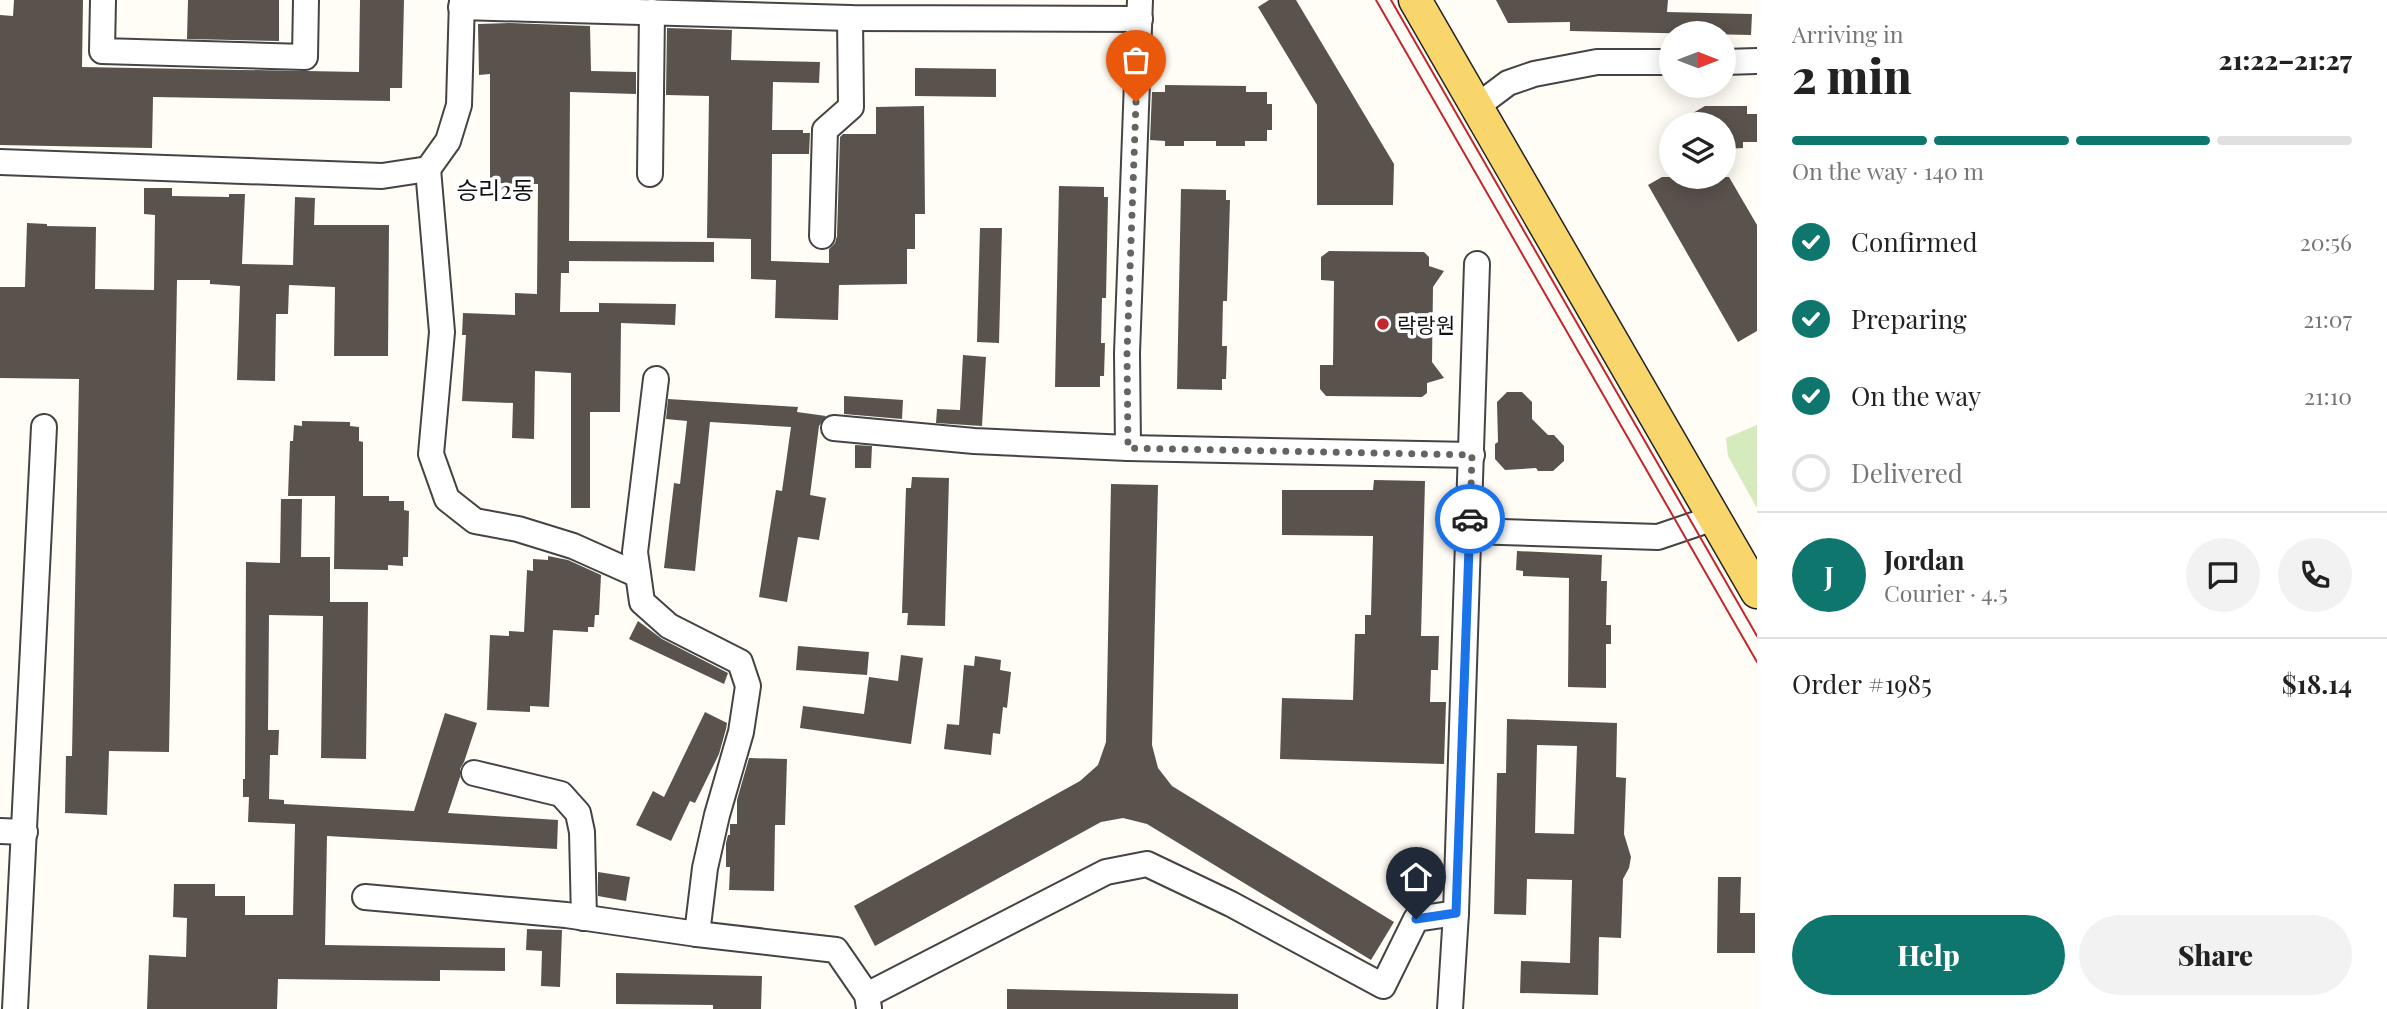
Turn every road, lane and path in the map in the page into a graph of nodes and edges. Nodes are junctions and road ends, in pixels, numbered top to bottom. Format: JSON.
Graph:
{"nodes":[{"id":1,"x":103,"y":0,"type":"edge"},
{"id":2,"x":306,"y":0,"type":"edge"},
{"id":3,"x":1415,"y":0,"type":"edge"},
{"id":4,"x":461,"y":4,"type":"edge"},
{"id":5,"x":1035,"y":9,"type":"edge"},
{"id":6,"x":1140,"y":9,"type":"edge"},
{"id":7,"x":652,"y":12,"type":"junction"},
{"id":8,"x":850,"y":18,"type":"junction"},
{"id":9,"x":1757,"y":61,"type":"edge"},
{"id":10,"x":1659,"y":62,"type":"edge"},
{"id":11,"x":1736,"y":62,"type":"edge"},
{"id":12,"x":1476,"y":107,"type":"junction"},
{"id":13,"x":0,"y":162,"type":"edge"},
{"id":14,"x":428,"y":169,"type":"junction"},
{"id":15,"x":650,"y":174,"type":"dead end"},
{"id":16,"x":822,"y":236,"type":"dead end"},
{"id":17,"x":1478,"y":264,"type":"dead end"},
{"id":18,"x":656,"y":380,"type":"dead end"},
{"id":19,"x":44,"y":426,"type":"dead end"},
{"id":20,"x":834,"y":428,"type":"dead end"},
{"id":21,"x":1128,"y":448,"type":"junction"},
{"id":22,"x":1472,"y":455,"type":"junction"},
{"id":23,"x":1714,"y":518,"type":"junction"},
{"id":24,"x":1469,"y":531,"type":"junction"},
{"id":25,"x":638,"y":575,"type":"junction"},
{"id":26,"x":1757,"y":592,"type":"edge"},
{"id":27,"x":474,"y":773,"type":"dead end"},
{"id":28,"x":12,"y":831,"type":"edge"},
{"id":29,"x":365,"y":897,"type":"dead end"},
{"id":30,"x":1456,"y":913,"type":"junction"},
{"id":31,"x":575,"y":916,"type":"junction"},
{"id":32,"x":697,"y":934,"type":"junction"},
{"id":33,"x":868,"y":1002,"type":"edge"},
{"id":34,"x":15,"y":1009,"type":"edge"},
{"id":35,"x":1450,"y":1009,"type":"edge"}],
"edges":[{"from":1,"to":2,"type":"street"},
{"from":3,"to":12,"type":"main road"},
{"from":4,"to":7,"type":"street"},
{"from":4,"to":14,"type":"street"},
{"from":5,"to":6,"type":"street"},
{"from":5,"to":8,"type":"street"},
{"from":6,"to":21,"type":"street"},
{"from":7,"to":8,"type":"street"},
{"from":7,"to":15,"type":"street"},
{"from":8,"to":16,"type":"street"},
{"from":9,"to":11,"type":"street"},
{"from":10,"to":12,"type":"street"},
{"from":12,"to":23,"type":"main road"},
{"from":13,"to":14,"type":"street"},
{"from":14,"to":25,"type":"street"},
{"from":17,"to":22,"type":"street"},
{"from":18,"to":25,"type":"street"},
{"from":19,"to":28,"type":"street"},
{"from":20,"to":21,"type":"street"},
{"from":21,"to":22,"type":"street"},
{"from":22,"to":24,"type":"street"},
{"from":23,"to":24,"type":"street"},
{"from":23,"to":26,"type":"main road"},
{"from":24,"to":30,"type":"street"},
{"from":25,"to":32,"type":"street"},
{"from":27,"to":31,"type":"street"},
{"from":28,"to":34,"type":"street"},
{"from":29,"to":31,"type":"street"},
{"from":30,"to":33,"type":"street"},
{"from":30,"to":35,"type":"street"},
{"from":31,"to":32,"type":"street"},
{"from":32,"to":33,"type":"street"}]}
